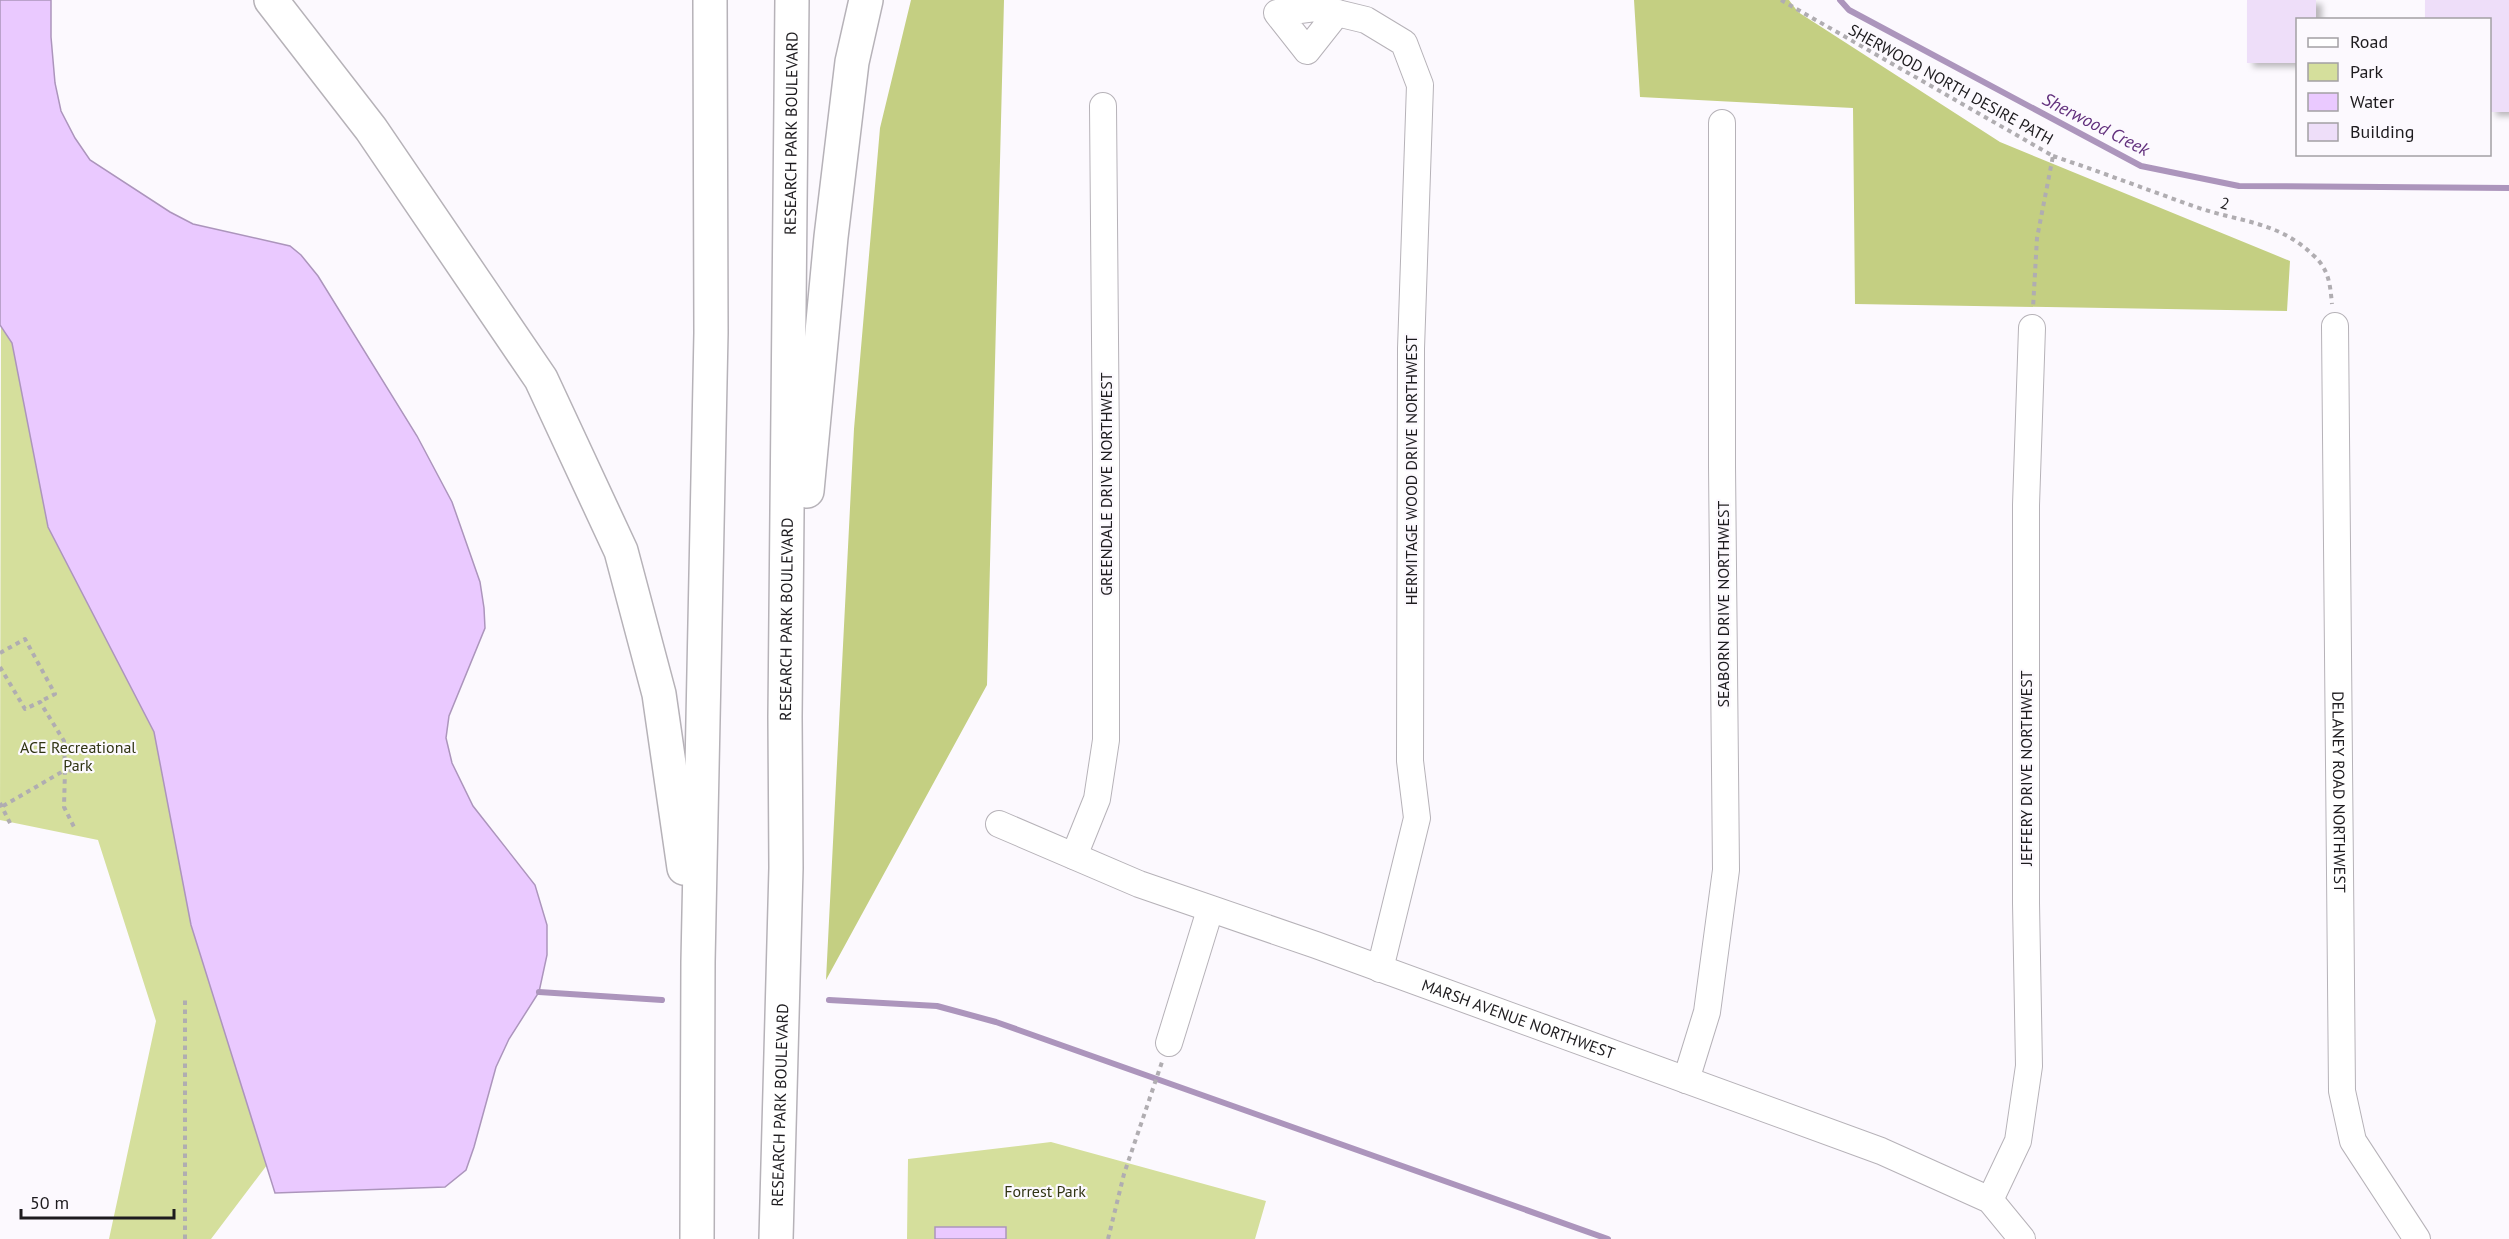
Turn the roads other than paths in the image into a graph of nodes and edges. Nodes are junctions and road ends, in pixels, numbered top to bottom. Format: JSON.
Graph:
{"nodes":[{"id":1,"x":271,"y":0,"type":"edge"},
{"id":2,"x":710,"y":0,"type":"edge"},
{"id":3,"x":792,"y":0,"type":"edge"},
{"id":4,"x":866,"y":0,"type":"edge"},
{"id":5,"x":1337,"y":13,"type":"dead end"},
{"id":6,"x":1103,"y":106,"type":"dead end"},
{"id":7,"x":1722,"y":123,"type":"dead end"},
{"id":8,"x":2335,"y":326,"type":"road end"},
{"id":9,"x":2032,"y":328,"type":"road end"},
{"id":10,"x":785,"y":717,"type":"junction"},
{"id":11,"x":999,"y":824,"type":"dead end"},
{"id":12,"x":1074,"y":856,"type":"junction"},
{"id":13,"x":1210,"y":910,"type":"junction"},
{"id":14,"x":698,"y":962,"type":"junction"},
{"id":15,"x":1380,"y":969,"type":"junction"},
{"id":16,"x":1165,"y":1054,"type":"road end"},
{"id":17,"x":1686,"y":1080,"type":"junction"},
{"id":18,"x":1990,"y":1200,"type":"junction"},
{"id":19,"x":698,"y":1239,"type":"edge"},
{"id":20,"x":776,"y":1239,"type":"edge"},
{"id":21,"x":2022,"y":1239,"type":"edge"},
{"id":22,"x":2417,"y":1239,"type":"edge"}],
"edges":[{"from":1,"to":14,"type":"highway"},
{"from":2,"to":14,"type":"highway"},
{"from":3,"to":10,"type":"highway","name":"RESEARCH PARK BOULEVARD"},
{"from":4,"to":10,"type":"highway"},
{"from":5,"to":15,"type":"street","name":"HERMITAGE WOOD DRIVE NORTHWEST"},
{"from":6,"to":12,"type":"street","name":"GREENDALE DRIVE NORTHWEST"},
{"from":7,"to":17,"type":"street","name":"SEABORN DRIVE NORTHWEST"},
{"from":8,"to":22,"type":"street","name":"DELANEY ROAD NORTHWEST"},
{"from":9,"to":18,"type":"street","name":"JEFFERY DRIVE NORTHWEST"},
{"from":10,"to":20,"type":"highway","name":"RESEARCH PARK BOULEVARD"},
{"from":11,"to":12,"type":"street","name":"MARSH AVENUE NORTHWEST"},
{"from":12,"to":13,"type":"street","name":"MARSH AVENUE NORTHWEST"},
{"from":13,"to":15,"type":"street","name":"MARSH AVENUE NORTHWEST"},
{"from":13,"to":16,"type":"street"},
{"from":14,"to":19,"type":"highway"},
{"from":15,"to":17,"type":"street","name":"MARSH AVENUE NORTHWEST"},
{"from":17,"to":18,"type":"street","name":"MARSH AVENUE NORTHWEST"},
{"from":18,"to":21,"type":"street","name":"MARSH AVENUE NORTHWEST"}]}
